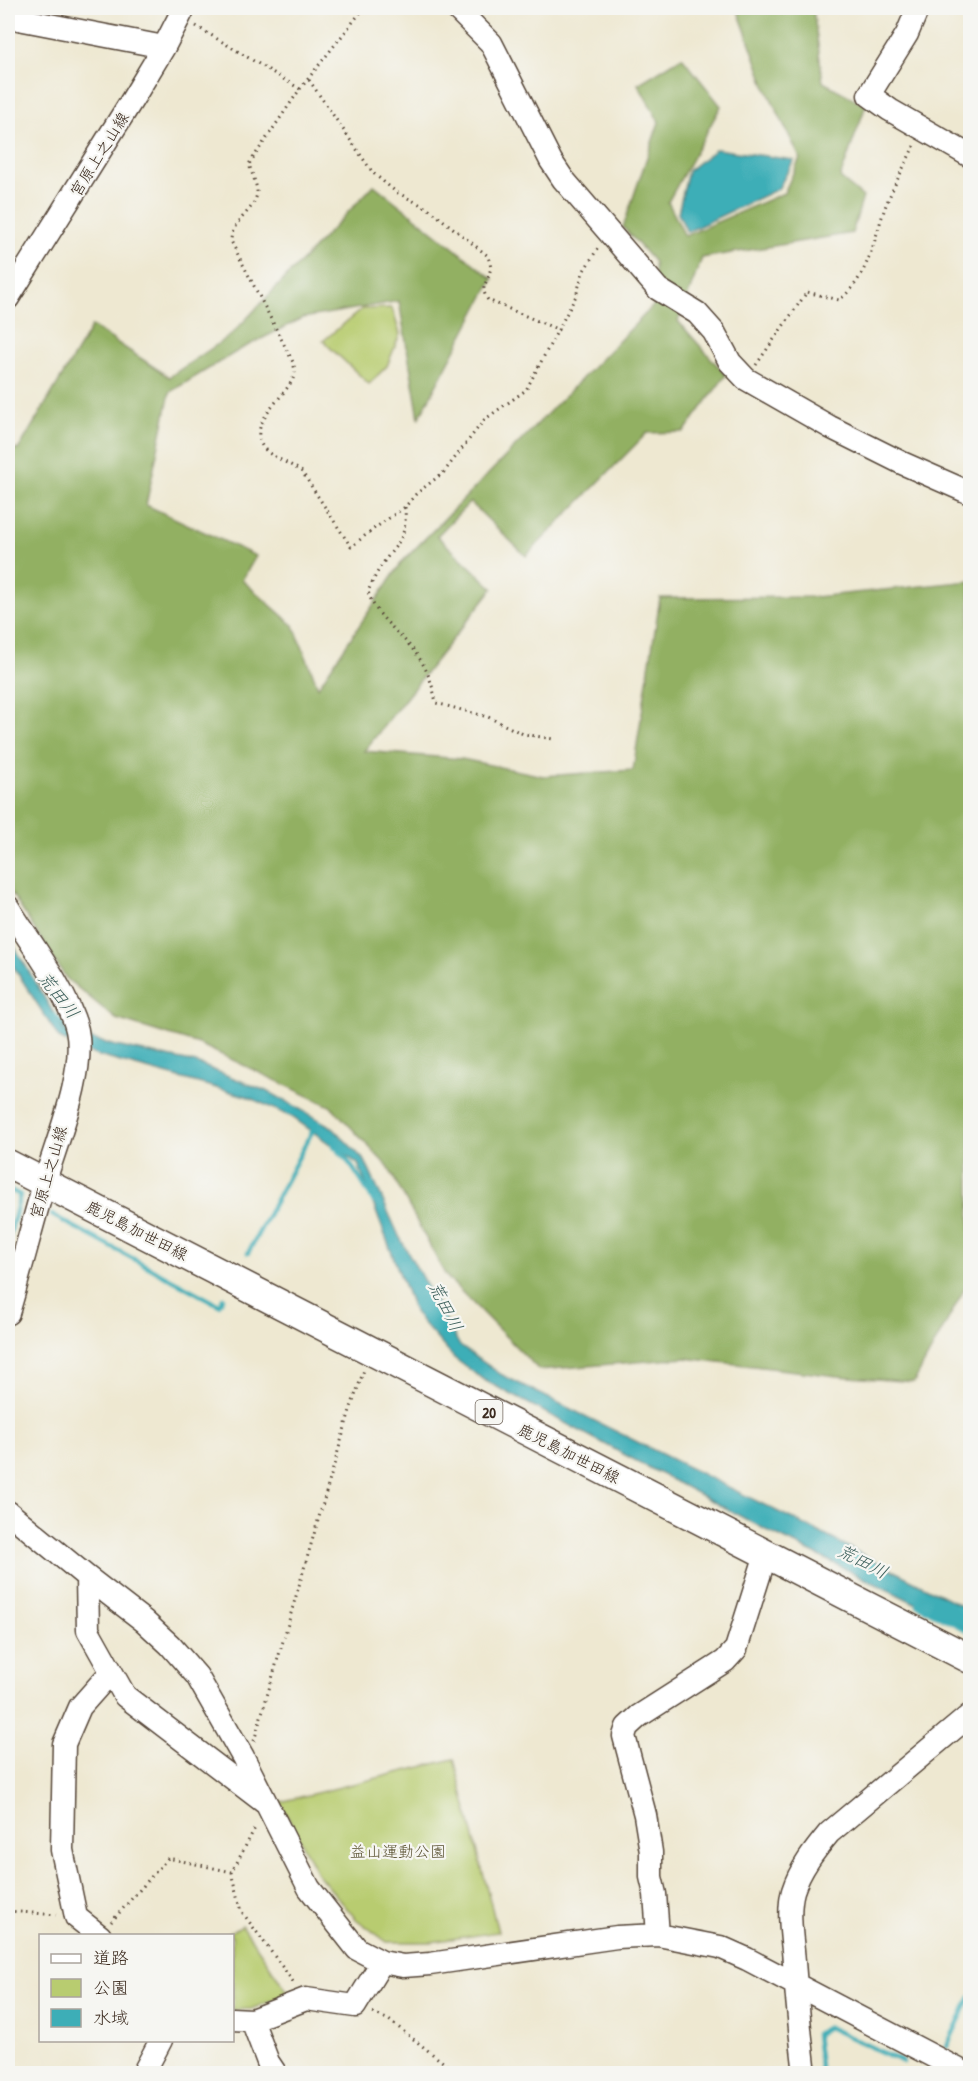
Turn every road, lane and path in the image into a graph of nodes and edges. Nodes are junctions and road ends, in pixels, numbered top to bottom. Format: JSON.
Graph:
{"nodes":[{"id":1,"x":364,"y":8,"type":"edge"},
{"id":2,"x":456,"y":8,"type":"edge"},
{"id":3,"x":918,"y":8,"type":"edge"},
{"id":4,"x":182,"y":12,"type":"edge"},
{"id":5,"x":8,"y":17,"type":"edge"},
{"id":6,"x":164,"y":47,"type":"junction"},
{"id":7,"x":309,"y":80,"type":"junction"},
{"id":8,"x":300,"y":89,"type":"junction"},
{"id":9,"x":922,"y":129,"type":"junction"},
{"id":10,"x":970,"y":156,"type":"edge"},
{"id":11,"x":609,"y":232,"type":"junction"},
{"id":12,"x":8,"y":298,"type":"edge"},
{"id":13,"x":559,"y":330,"type":"junction"},
{"id":14,"x":746,"y":379,"type":"junction"},
{"id":15,"x":970,"y":493,"type":"edge"},
{"id":16,"x":405,"y":507,"type":"junction"},
{"id":17,"x":553,"y":739,"type":"dead end"},
{"id":18,"x":8,"y":907,"type":"edge"},
{"id":19,"x":8,"y":1164,"type":"edge"},
{"id":20,"x":44,"y":1183,"type":"junction"},
{"id":21,"x":8,"y":1313,"type":"edge"},
{"id":22,"x":374,"y":1352,"type":"junction"},
{"id":23,"x":8,"y":1512,"type":"edge"},
{"id":24,"x":765,"y":1554,"type":"junction"},
{"id":25,"x":87,"y":1577,"type":"junction"},
{"id":26,"x":970,"y":1659,"type":"edge"},
{"id":27,"x":111,"y":1672,"type":"junction"},
{"id":28,"x":970,"y":1715,"type":"edge"},
{"id":29,"x":243,"y":1757,"type":"junction"},
{"id":30,"x":268,"y":1805,"type":"junction"},
{"id":31,"x":232,"y":1872,"type":"junction"},
{"id":32,"x":8,"y":1911,"type":"edge"},
{"id":33,"x":76,"y":1917,"type":"junction"},
{"id":34,"x":99,"y":1934,"type":"edge"},
{"id":35,"x":101,"y":1934,"type":"edge"},
{"id":36,"x":658,"y":1935,"type":"junction"},
{"id":37,"x":382,"y":1962,"type":"junction"},
{"id":38,"x":795,"y":1986,"type":"junction"},
{"id":39,"x":306,"y":1999,"type":"junction"},
{"id":40,"x":355,"y":2006,"type":"junction"},
{"id":41,"x":242,"y":2019,"type":"edge"},
{"id":42,"x":160,"y":2042,"type":"edge"},
{"id":43,"x":143,"y":2073,"type":"edge"},
{"id":44,"x":276,"y":2073,"type":"edge"},
{"id":45,"x":458,"y":2073,"type":"edge"},
{"id":46,"x":805,"y":2073,"type":"edge"},
{"id":47,"x":966,"y":2073,"type":"edge"}],
"edges":[{"from":1,"to":7,"type":"path"},
{"from":2,"to":11,"type":"street"},
{"from":3,"to":9,"type":"street"},
{"from":4,"to":6,"type":"street","name":"宮原上之山線"},
{"from":4,"to":8,"type":"path"},
{"from":5,"to":6,"type":"street"},
{"from":6,"to":12,"type":"street","name":"宮原上之山線"},
{"from":7,"to":8,"type":"path"},
{"from":7,"to":13,"type":"path"},
{"from":8,"to":16,"type":"path"},
{"from":9,"to":10,"type":"street"},
{"from":9,"to":14,"type":"path"},
{"from":11,"to":13,"type":"path"},
{"from":11,"to":14,"type":"street"},
{"from":13,"to":16,"type":"path"},
{"from":14,"to":15,"type":"street"},
{"from":16,"to":17,"type":"path"},
{"from":18,"to":20,"type":"street","name":"宮原上之山線"},
{"from":19,"to":20,"type":"main road","name":"鹿児島加世田線","number":"20"},
{"from":20,"to":21,"type":"street","name":"宮原上之山線"},
{"from":20,"to":22,"type":"main road","name":"鹿児島加世田線","number":"20"},
{"from":22,"to":24,"type":"main road","name":"鹿児島加世田線","number":"20"},
{"from":22,"to":29,"type":"path"},
{"from":23,"to":25,"type":"street"},
{"from":24,"to":26,"type":"main road","name":"鹿児島加世田線","number":"20"},
{"from":24,"to":36,"type":"street"},
{"from":25,"to":27,"type":"street"},
{"from":25,"to":29,"type":"street"},
{"from":27,"to":30,"type":"street"},
{"from":27,"to":33,"type":"street"},
{"from":28,"to":38,"type":"street"},
{"from":29,"to":30,"type":"street"},
{"from":30,"to":31,"type":"path"},
{"from":30,"to":37,"type":"street"},
{"from":31,"to":35,"type":"path"},
{"from":31,"to":39,"type":"path"},
{"from":32,"to":33,"type":"path"},
{"from":33,"to":34,"type":"street"},
{"from":36,"to":37,"type":"street"},
{"from":36,"to":38,"type":"street"},
{"from":37,"to":40,"type":"street"},
{"from":38,"to":46,"type":"street"},
{"from":38,"to":47,"type":"street"},
{"from":39,"to":40,"type":"street"},
{"from":39,"to":41,"type":"street"},
{"from":40,"to":45,"type":"path"},
{"from":41,"to":44,"type":"street"},
{"from":42,"to":43,"type":"street"}]}
